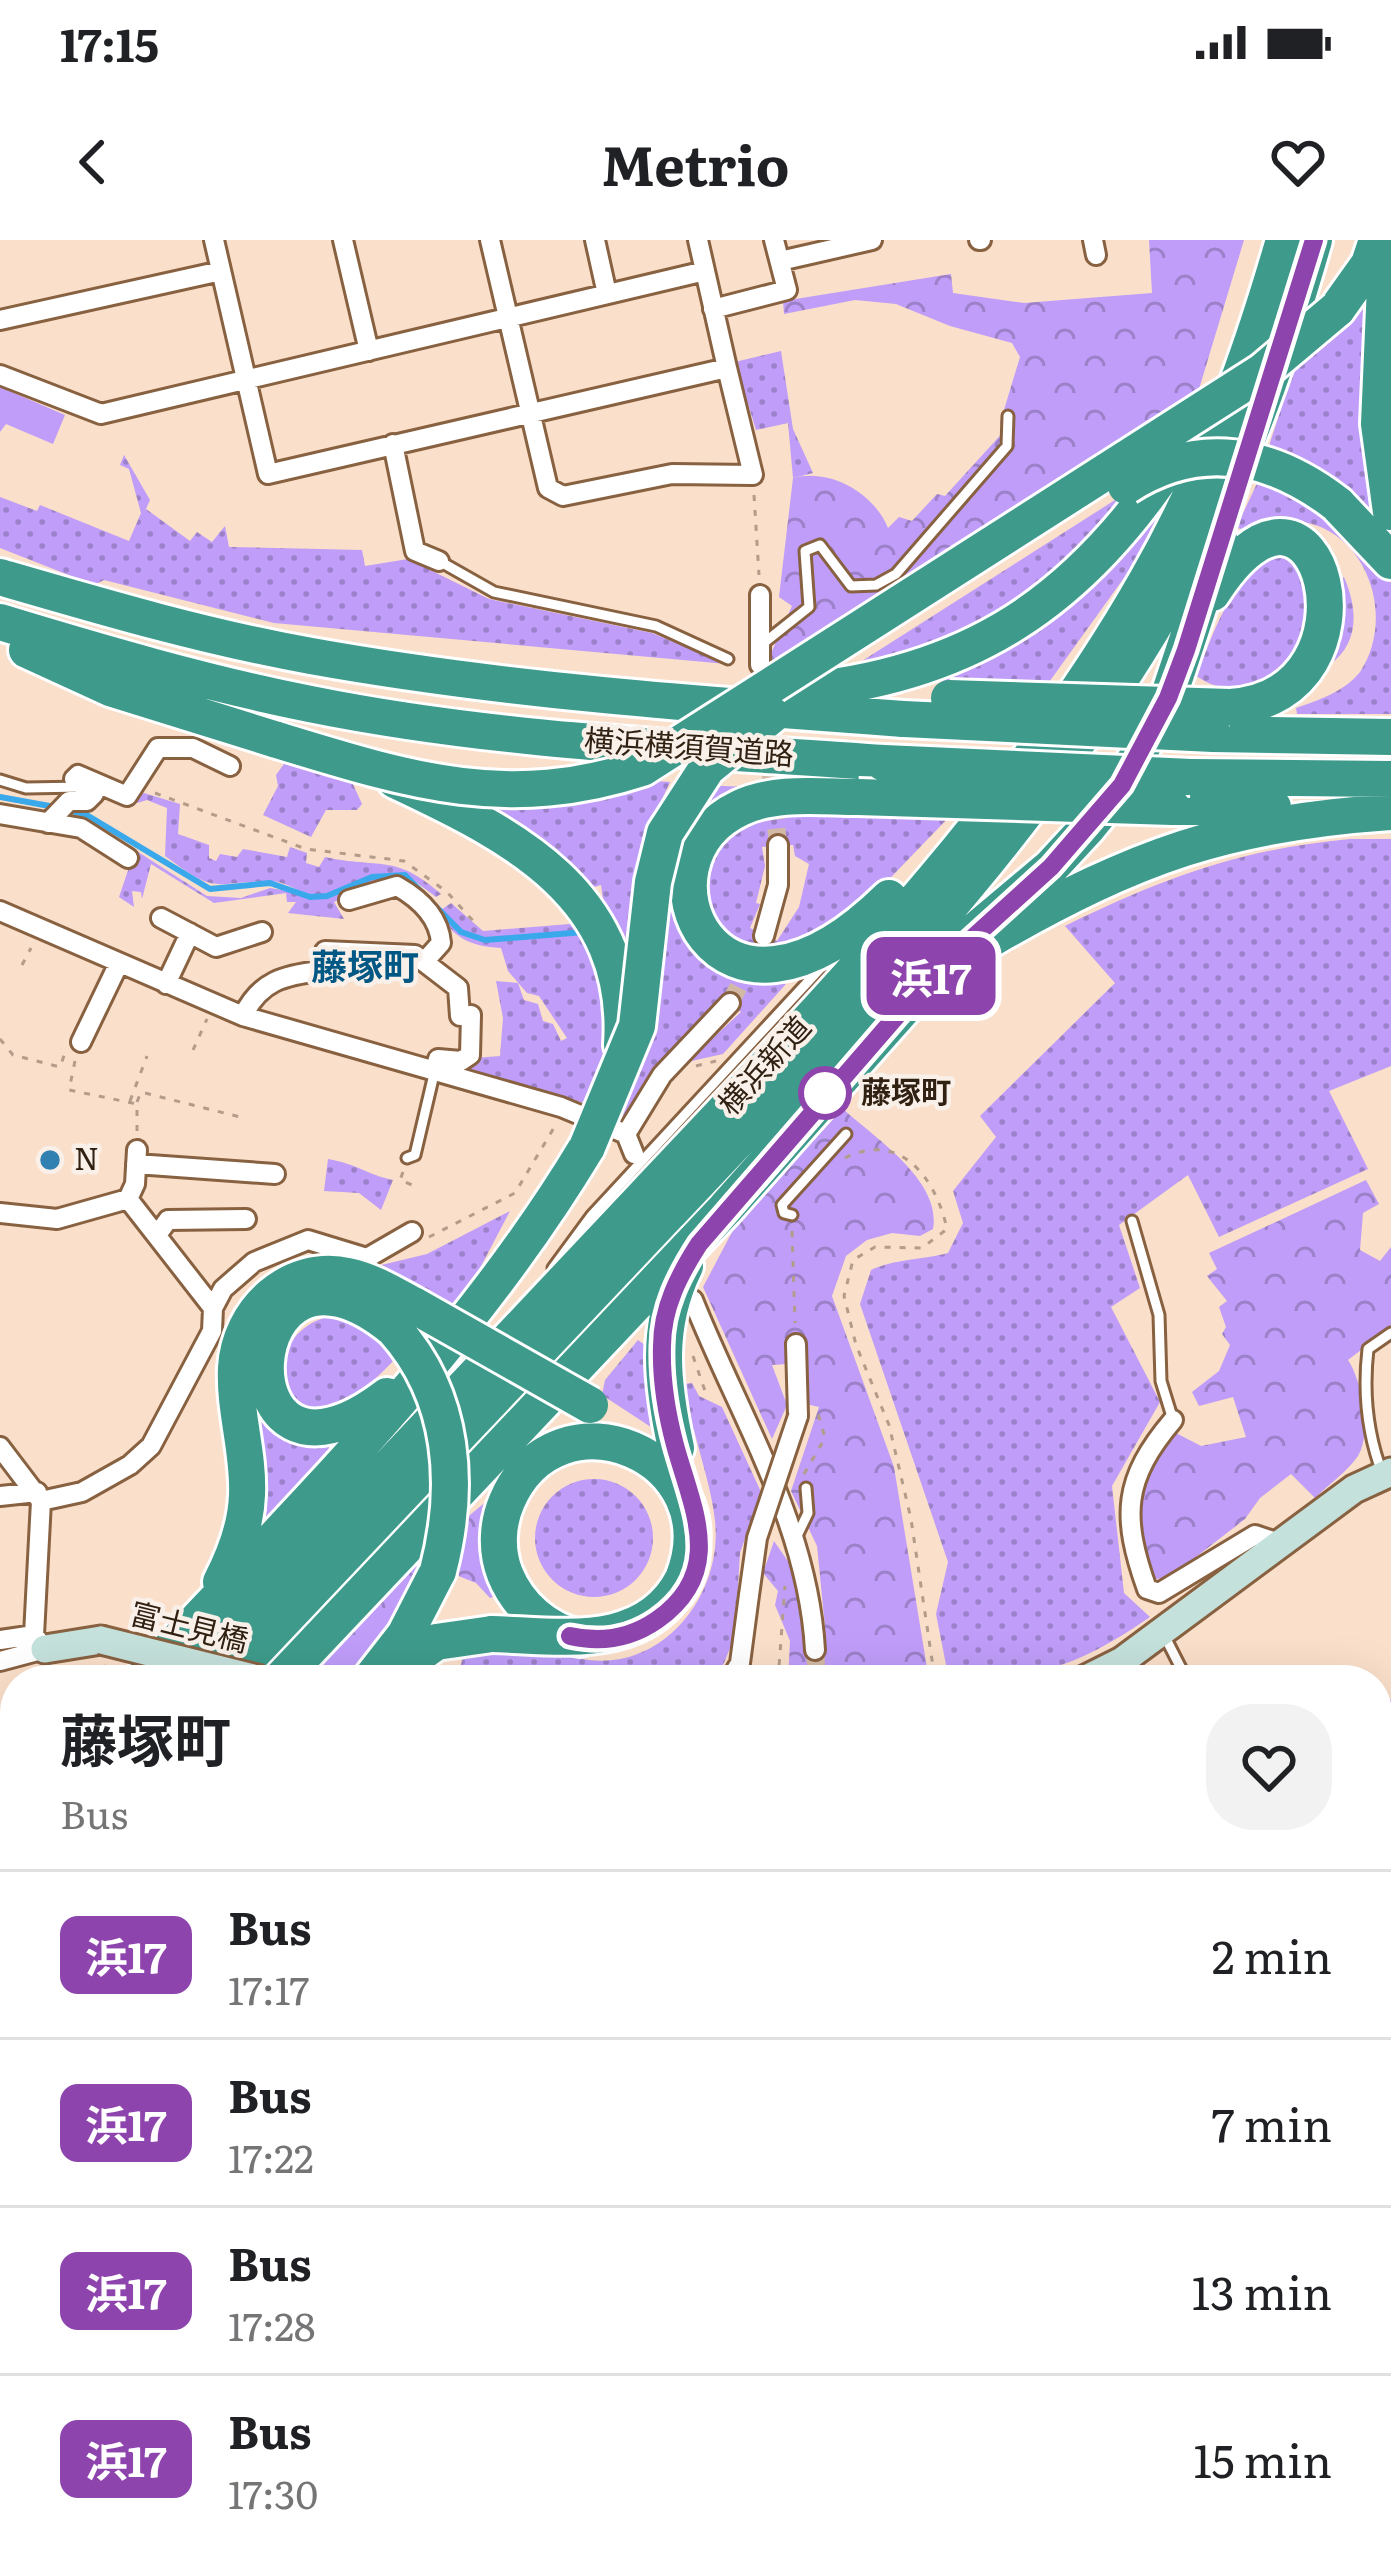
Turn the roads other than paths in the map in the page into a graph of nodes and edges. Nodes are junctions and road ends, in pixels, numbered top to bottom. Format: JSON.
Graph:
{"nodes":[{"id":1,"x":214,"y":240,"type":"edge"},
{"id":2,"x":343,"y":240,"type":"edge"},
{"id":3,"x":490,"y":240,"type":"edge"},
{"id":4,"x":595,"y":240,"type":"edge"},
{"id":5,"x":698,"y":240,"type":"edge"},
{"id":6,"x":775,"y":240,"type":"edge"},
{"id":7,"x":872,"y":240,"type":"edge"},
{"id":8,"x":1272,"y":240,"type":"edge"},
{"id":9,"x":1284,"y":240,"type":"edge"},
{"id":10,"x":1314,"y":240,"type":"edge"},
{"id":11,"x":1377,"y":240,"type":"edge"},
{"id":12,"x":1387,"y":240,"type":"edge"},
{"id":13,"x":780,"y":261,"type":"junction"},
{"id":14,"x":220,"y":271,"type":"junction"},
{"id":15,"x":705,"y":272,"type":"junction"},
{"id":16,"x":608,"y":294,"type":"junction"},
{"id":17,"x":713,"y":308,"type":"junction"},
{"id":18,"x":0,"y":320,"type":"edge"},
{"id":19,"x":509,"y":321,"type":"junction"},
{"id":20,"x":1282,"y":344,"type":"junction"},
{"id":21,"x":368,"y":351,"type":"junction"},
{"id":22,"x":728,"y":368,"type":"junction"},
{"id":23,"x":0,"y":375,"type":"edge"},
{"id":24,"x":245,"y":381,"type":"junction"},
{"id":25,"x":529,"y":413,"type":"junction"},
{"id":26,"x":1008,"y":416,"type":"dead end"},
{"id":27,"x":393,"y":444,"type":"junction"},
{"id":28,"x":1391,"y":512,"type":"edge"},
{"id":29,"x":439,"y":561,"type":"joint"},
{"id":30,"x":1391,"y":561,"type":"edge"},
{"id":31,"x":0,"y":577,"type":"edge"},
{"id":32,"x":1146,"y":582,"type":"junction"},
{"id":33,"x":1360,"y":583,"type":"dead end"},
{"id":34,"x":760,"y":595,"type":"road end"},
{"id":35,"x":0,"y":622,"type":"edge"},
{"id":36,"x":0,"y":635,"type":"edge"},
{"id":37,"x":757,"y":639,"type":"joint"},
{"id":38,"x":1186,"y":650,"type":"junction"},
{"id":39,"x":728,"y":659,"type":"dead end"},
{"id":40,"x":1345,"y":667,"type":"dead end"},
{"id":41,"x":452,"y":676,"type":"junction"},
{"id":42,"x":790,"y":692,"type":"junction"},
{"id":43,"x":913,"y":708,"type":"junction"},
{"id":44,"x":1222,"y":721,"type":"junction"},
{"id":45,"x":1391,"y":737,"type":"edge"},
{"id":46,"x":230,"y":766,"type":"dead end"},
{"id":47,"x":376,"y":770,"type":"junction"},
{"id":48,"x":0,"y":780,"type":"edge"},
{"id":49,"x":1391,"y":782,"type":"edge"},
{"id":50,"x":84,"y":787,"type":"junction"},
{"id":51,"x":1182,"y":792,"type":"junction"},
{"id":52,"x":1391,"y":810,"type":"edge"},
{"id":53,"x":0,"y":814,"type":"edge"},
{"id":54,"x":56,"y":816,"type":"junction"},
{"id":55,"x":778,"y":845,"type":"tunnel mouth"},
{"id":56,"x":128,"y":858,"type":"dead end"},
{"id":57,"x":349,"y":900,"type":"dead end"},
{"id":58,"x":0,"y":911,"type":"edge"},
{"id":59,"x":869,"y":917,"type":"junction"},
{"id":60,"x":161,"y":918,"type":"dead end"},
{"id":61,"x":262,"y":932,"type":"dead end"},
{"id":62,"x":190,"y":933,"type":"junction"},
{"id":63,"x":764,"y":936,"type":"tunnel mouth"},
{"id":64,"x":424,"y":962,"type":"junction"},
{"id":65,"x":119,"y":963,"type":"junction"},
{"id":66,"x":166,"y":984,"type":"junction"},
{"id":67,"x":730,"y":1003,"type":"tunnel mouth"},
{"id":68,"x":903,"y":1006,"type":"junction"},
{"id":69,"x":242,"y":1016,"type":"junction"},
{"id":70,"x":81,"y":1042,"type":"road end"},
{"id":71,"x":435,"y":1070,"type":"junction"},
{"id":72,"x":618,"y":1084,"type":"junction"},
{"id":73,"x":626,"y":1134,"type":"junction"},
{"id":74,"x":846,"y":1134,"type":"dead end"},
{"id":75,"x":634,"y":1154,"type":"dead end"},
{"id":76,"x":406,"y":1159,"type":"road end"},
{"id":77,"x":275,"y":1174,"type":"dead end"},
{"id":78,"x":128,"y":1199,"type":"junction"},
{"id":79,"x":725,"y":1210,"type":"junction"},
{"id":80,"x":0,"y":1213,"type":"edge"},
{"id":81,"x":792,"y":1215,"type":"road end"},
{"id":82,"x":246,"y":1219,"type":"dead end"},
{"id":83,"x":1132,"y":1221,"type":"dead end"},
{"id":84,"x":412,"y":1232,"type":"road end"},
{"id":85,"x":157,"y":1235,"type":"junction"},
{"id":86,"x":549,"y":1273,"type":"dead end"},
{"id":87,"x":690,"y":1282,"type":"junction"},
{"id":88,"x":535,"y":1292,"type":"dead end"},
{"id":89,"x":213,"y":1308,"type":"junction"},
{"id":90,"x":405,"y":1318,"type":"junction"},
{"id":91,"x":465,"y":1324,"type":"junction"},
{"id":92,"x":1391,"y":1333,"type":"edge"},
{"id":93,"x":796,"y":1345,"type":"road end"},
{"id":94,"x":464,"y":1388,"type":"junction"},
{"id":95,"x":1173,"y":1420,"type":"joint"},
{"id":96,"x":674,"y":1437,"type":"dead end"},
{"id":97,"x":0,"y":1447,"type":"edge"},
{"id":98,"x":1387,"y":1473,"type":"edge"},
{"id":99,"x":506,"y":1474,"type":"dead end"},
{"id":100,"x":806,"y":1488,"type":"road end"},
{"id":101,"x":0,"y":1496,"type":"edge"},
{"id":102,"x":39,"y":1496,"type":"junction"},
{"id":103,"x":796,"y":1538,"type":"junction"},
{"id":104,"x":1279,"y":1544,"type":"junction"},
{"id":105,"x":680,"y":1569,"type":"junction"},
{"id":106,"x":343,"y":1615,"type":"junction"},
{"id":107,"x":192,"y":1625,"type":"junction"},
{"id":108,"x":485,"y":1627,"type":"junction"},
{"id":109,"x":1161,"y":1631,"type":"junction"},
{"id":110,"x":405,"y":1635,"type":"junction"},
{"id":111,"x":0,"y":1640,"type":"edge"},
{"id":112,"x":39,"y":1642,"type":"junction"},
{"id":113,"x":815,"y":1649,"type":"tunnel mouth"},
{"id":114,"x":0,"y":1661,"type":"edge"},
{"id":115,"x":155,"y":1665,"type":"edge"},
{"id":116,"x":201,"y":1665,"type":"edge"},
{"id":117,"x":202,"y":1665,"type":"edge"},
{"id":118,"x":240,"y":1665,"type":"edge"},
{"id":119,"x":295,"y":1665,"type":"edge"},
{"id":120,"x":382,"y":1665,"type":"edge"},
{"id":121,"x":403,"y":1665,"type":"edge"},
{"id":122,"x":436,"y":1665,"type":"edge"},
{"id":123,"x":739,"y":1665,"type":"edge"},
{"id":124,"x":1108,"y":1665,"type":"edge"},
{"id":125,"x":1179,"y":1665,"type":"edge"}],
"edges":[{"from":1,"to":14,"type":"street"},
{"from":2,"to":21,"type":"street"},
{"from":3,"to":19,"type":"street"},
{"from":4,"to":16,"type":"street"},
{"from":5,"to":15,"type":"street"},
{"from":6,"to":13,"type":"street"},
{"from":7,"to":13,"type":"street"},
{"from":8,"to":42,"type":"highway"},
{"from":9,"to":32,"type":"highway","name":"横浜新道"},
{"from":10,"to":20,"type":"highway","name":"横浜新道"},
{"from":11,"to":47,"type":"highway","bridge":true},
{"from":12,"to":28,"type":"highway"},
{"from":13,"to":17,"type":"street"},
{"from":14,"to":18,"type":"street"},
{"from":14,"to":24,"type":"street"},
{"from":15,"to":16,"type":"street"},
{"from":15,"to":17,"type":"street"},
{"from":16,"to":19,"type":"street"},
{"from":17,"to":22,"type":"street"},
{"from":19,"to":21,"type":"street"},
{"from":19,"to":25,"type":"street"},
{"from":20,"to":38,"type":"highway"},
{"from":20,"to":118,"type":"highway","name":"横浜新道"},
{"from":21,"to":24,"type":"street"},
{"from":22,"to":25,"type":"street"},
{"from":22,"to":25,"type":"street"},
{"from":23,"to":24,"type":"street"},
{"from":24,"to":27,"type":"street"},
{"from":25,"to":27,"type":"street"},
{"from":26,"to":37,"type":"lane"},
{"from":27,"to":29,"type":"street"},
{"from":29,"to":39,"type":"lane"},
{"from":30,"to":72,"type":"highway","bridge":true},
{"from":31,"to":41,"type":"highway","name":"横浜横須賀道路"},
{"from":32,"to":59,"type":"highway"},
{"from":32,"to":94,"type":"highway","name":"横浜新道"},
{"from":33,"to":38,"type":"highway"},
{"from":34,"to":37,"type":"street"},
{"from":35,"to":51,"type":"highway","name":"横浜横須賀道路","bridge":true},
{"from":36,"to":47,"type":"highway","bridge":true},
{"from":38,"to":68,"type":"highway"},
{"from":40,"to":44,"type":"highway"},
{"from":41,"to":42,"type":"highway"},
{"from":41,"to":43,"type":"highway","name":"横浜横須賀道路"},
{"from":42,"to":43,"type":"highway"},
{"from":43,"to":44,"type":"highway","bridge":true},
{"from":44,"to":45,"type":"highway"},
{"from":46,"to":50,"type":"street"},
{"from":47,"to":72,"type":"highway","bridge":true},
{"from":48,"to":50,"type":"lane"},
{"from":49,"to":51,"type":"highway","name":"横浜横須賀道路"},
{"from":50,"to":54,"type":"street"},
{"from":51,"to":52,"type":"highway"},
{"from":51,"to":59,"type":"highway","bridge":true},
{"from":52,"to":68,"type":"highway"},
{"from":53,"to":54,"type":"street"},
{"from":54,"to":56,"type":"street"},
{"from":55,"to":63,"type":"street"},
{"from":57,"to":64,"type":"street"},
{"from":58,"to":65,"type":"street"},
{"from":59,"to":86,"type":"lane"},
{"from":60,"to":62,"type":"street"},
{"from":61,"to":62,"type":"street"},
{"from":62,"to":66,"type":"street"},
{"from":64,"to":69,"type":"street"},
{"from":64,"to":71,"type":"street"},
{"from":65,"to":66,"type":"street"},
{"from":65,"to":70,"type":"street"},
{"from":66,"to":69,"type":"street"},
{"from":67,"to":73,"type":"street"},
{"from":68,"to":79,"type":"highway"},
{"from":69,"to":71,"type":"street"},
{"from":71,"to":73,"type":"street"},
{"from":71,"to":76,"type":"lane"},
{"from":72,"to":91,"type":"highway","bridge":true},
{"from":73,"to":75,"type":"street"},
{"from":74,"to":81,"type":"lane"},
{"from":77,"to":78,"type":"street"},
{"from":78,"to":80,"type":"street"},
{"from":78,"to":85,"type":"street"},
{"from":79,"to":87,"type":"highway"},
{"from":79,"to":106,"type":"highway"},
{"from":82,"to":85,"type":"street"},
{"from":83,"to":95,"type":"lane"},
{"from":84,"to":89,"type":"street"},
{"from":85,"to":89,"type":"street"},
{"from":87,"to":96,"type":"highway"},
{"from":87,"to":103,"type":"street"},
{"from":88,"to":94,"type":"lane"},
{"from":89,"to":102,"type":"street"},
{"from":90,"to":91,"type":"highway"},
{"from":90,"to":105,"type":"highway","bridge":true},
{"from":90,"to":107,"type":"highway"},
{"from":90,"to":110,"type":"highway","bridge":true},
{"from":91,"to":107,"type":"highway"},
{"from":92,"to":98,"type":"lane"},
{"from":93,"to":123,"type":"street","bridge":true},
{"from":94,"to":117,"type":"highway","name":"横浜新道"},
{"from":95,"to":104,"type":"street"},
{"from":97,"to":102,"type":"street"},
{"from":98,"to":104,"type":"street"},
{"from":99,"to":106,"type":"highway"},
{"from":100,"to":103,"type":"lane"},
{"from":101,"to":102,"type":"street"},
{"from":102,"to":112,"type":"street"},
{"from":103,"to":113,"type":"street"},
{"from":104,"to":109,"type":"street"},
{"from":105,"to":105,"type":"highway"},
{"from":105,"to":108,"type":"highway"},
{"from":106,"to":119,"type":"highway"},
{"from":107,"to":115,"type":"highway"},
{"from":108,"to":110,"type":"highway"},
{"from":108,"to":121,"type":"highway"},
{"from":108,"to":122,"type":"highway"},
{"from":109,"to":124,"type":"street"},
{"from":109,"to":125,"type":"lane"},
{"from":110,"to":120,"type":"highway"},
{"from":111,"to":112,"type":"street"},
{"from":112,"to":114,"type":"street"},
{"from":112,"to":116,"type":"street","name":"富士見橋","bridge":true}]}
